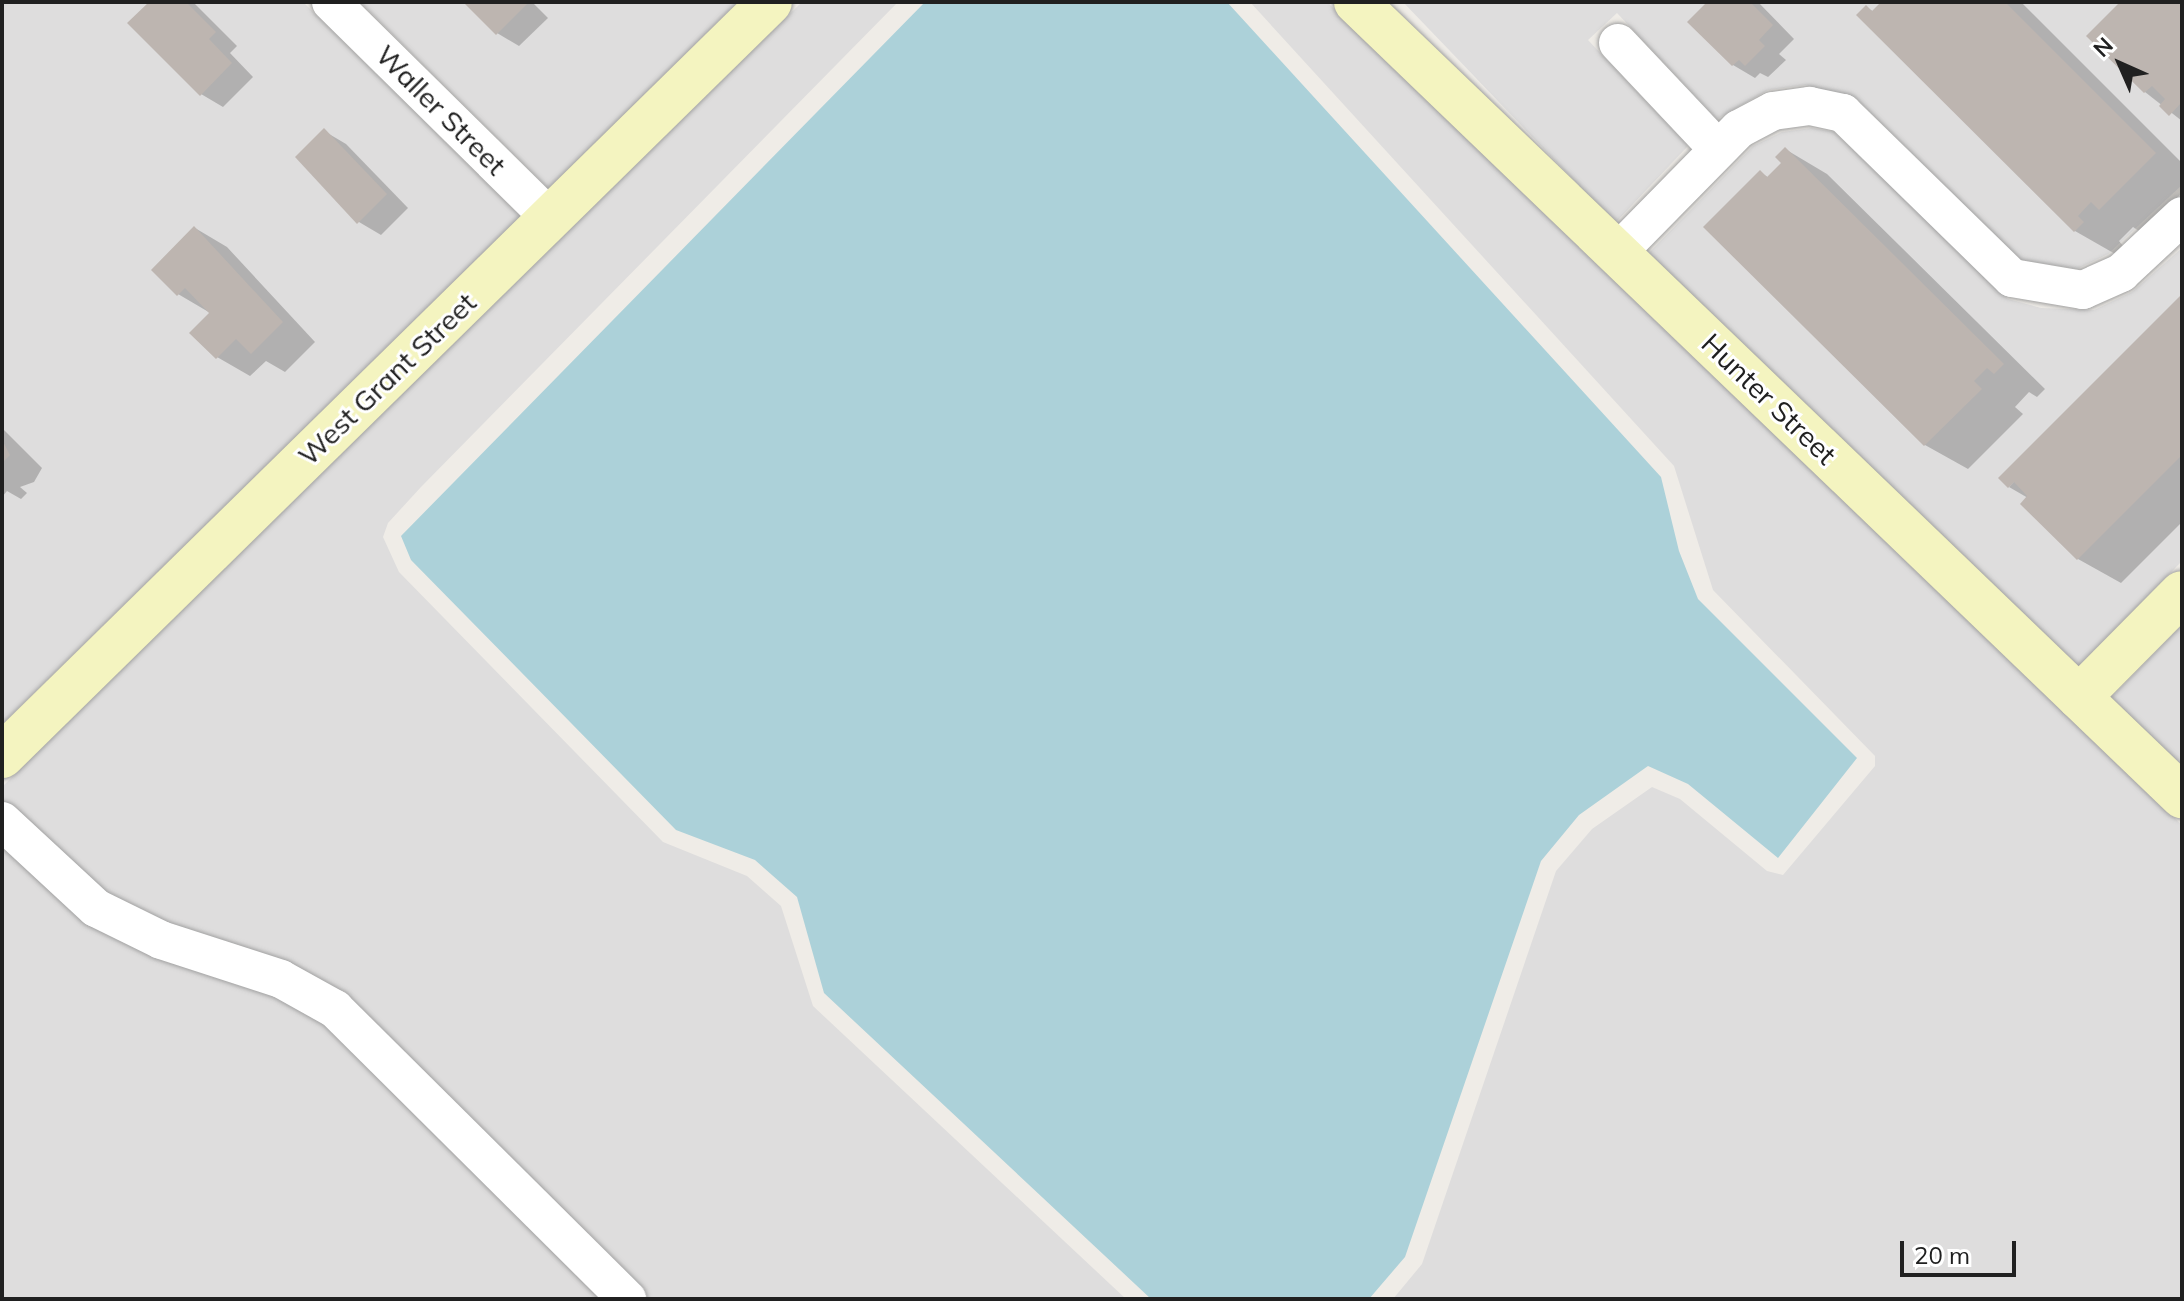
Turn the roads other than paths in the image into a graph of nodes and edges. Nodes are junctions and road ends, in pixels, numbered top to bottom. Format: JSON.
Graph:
{"nodes":[{"id":1,"x":331,"y":2,"type":"edge"},
{"id":2,"x":770,"y":2,"type":"edge"},
{"id":3,"x":1356,"y":2,"type":"edge"},
{"id":4,"x":1618,"y":43,"type":"dead end"},
{"id":5,"x":1717,"y":148,"type":"junction"},
{"id":6,"x":2182,"y":216,"type":"edge"},
{"id":7,"x":551,"y":219,"type":"junction"},
{"id":8,"x":1617,"y":253,"type":"junction"},
{"id":9,"x":2182,"y":593,"type":"edge"},
{"id":10,"x":2079,"y":697,"type":"junction"},
{"id":11,"x":2,"y":756,"type":"edge"},
{"id":12,"x":2182,"y":796,"type":"edge"},
{"id":13,"x":2,"y":821,"type":"edge"},
{"id":14,"x":627,"y":1299,"type":"edge"}],
"edges":[{"from":1,"to":7,"type":"street","name":"Waller Street"},
{"from":2,"to":7,"type":"street","name":"West Grant Street"},
{"from":3,"to":8,"type":"street","name":"Hunter Street"},
{"from":4,"to":5,"type":"street"},
{"from":5,"to":6,"type":"street"},
{"from":5,"to":8,"type":"street"},
{"from":7,"to":11,"type":"street","name":"West Grant Street"},
{"from":8,"to":10,"type":"street","name":"Hunter Street"},
{"from":9,"to":10,"type":"street"},
{"from":10,"to":12,"type":"street","name":"Hunter Street"},
{"from":13,"to":14,"type":"street"}]}
